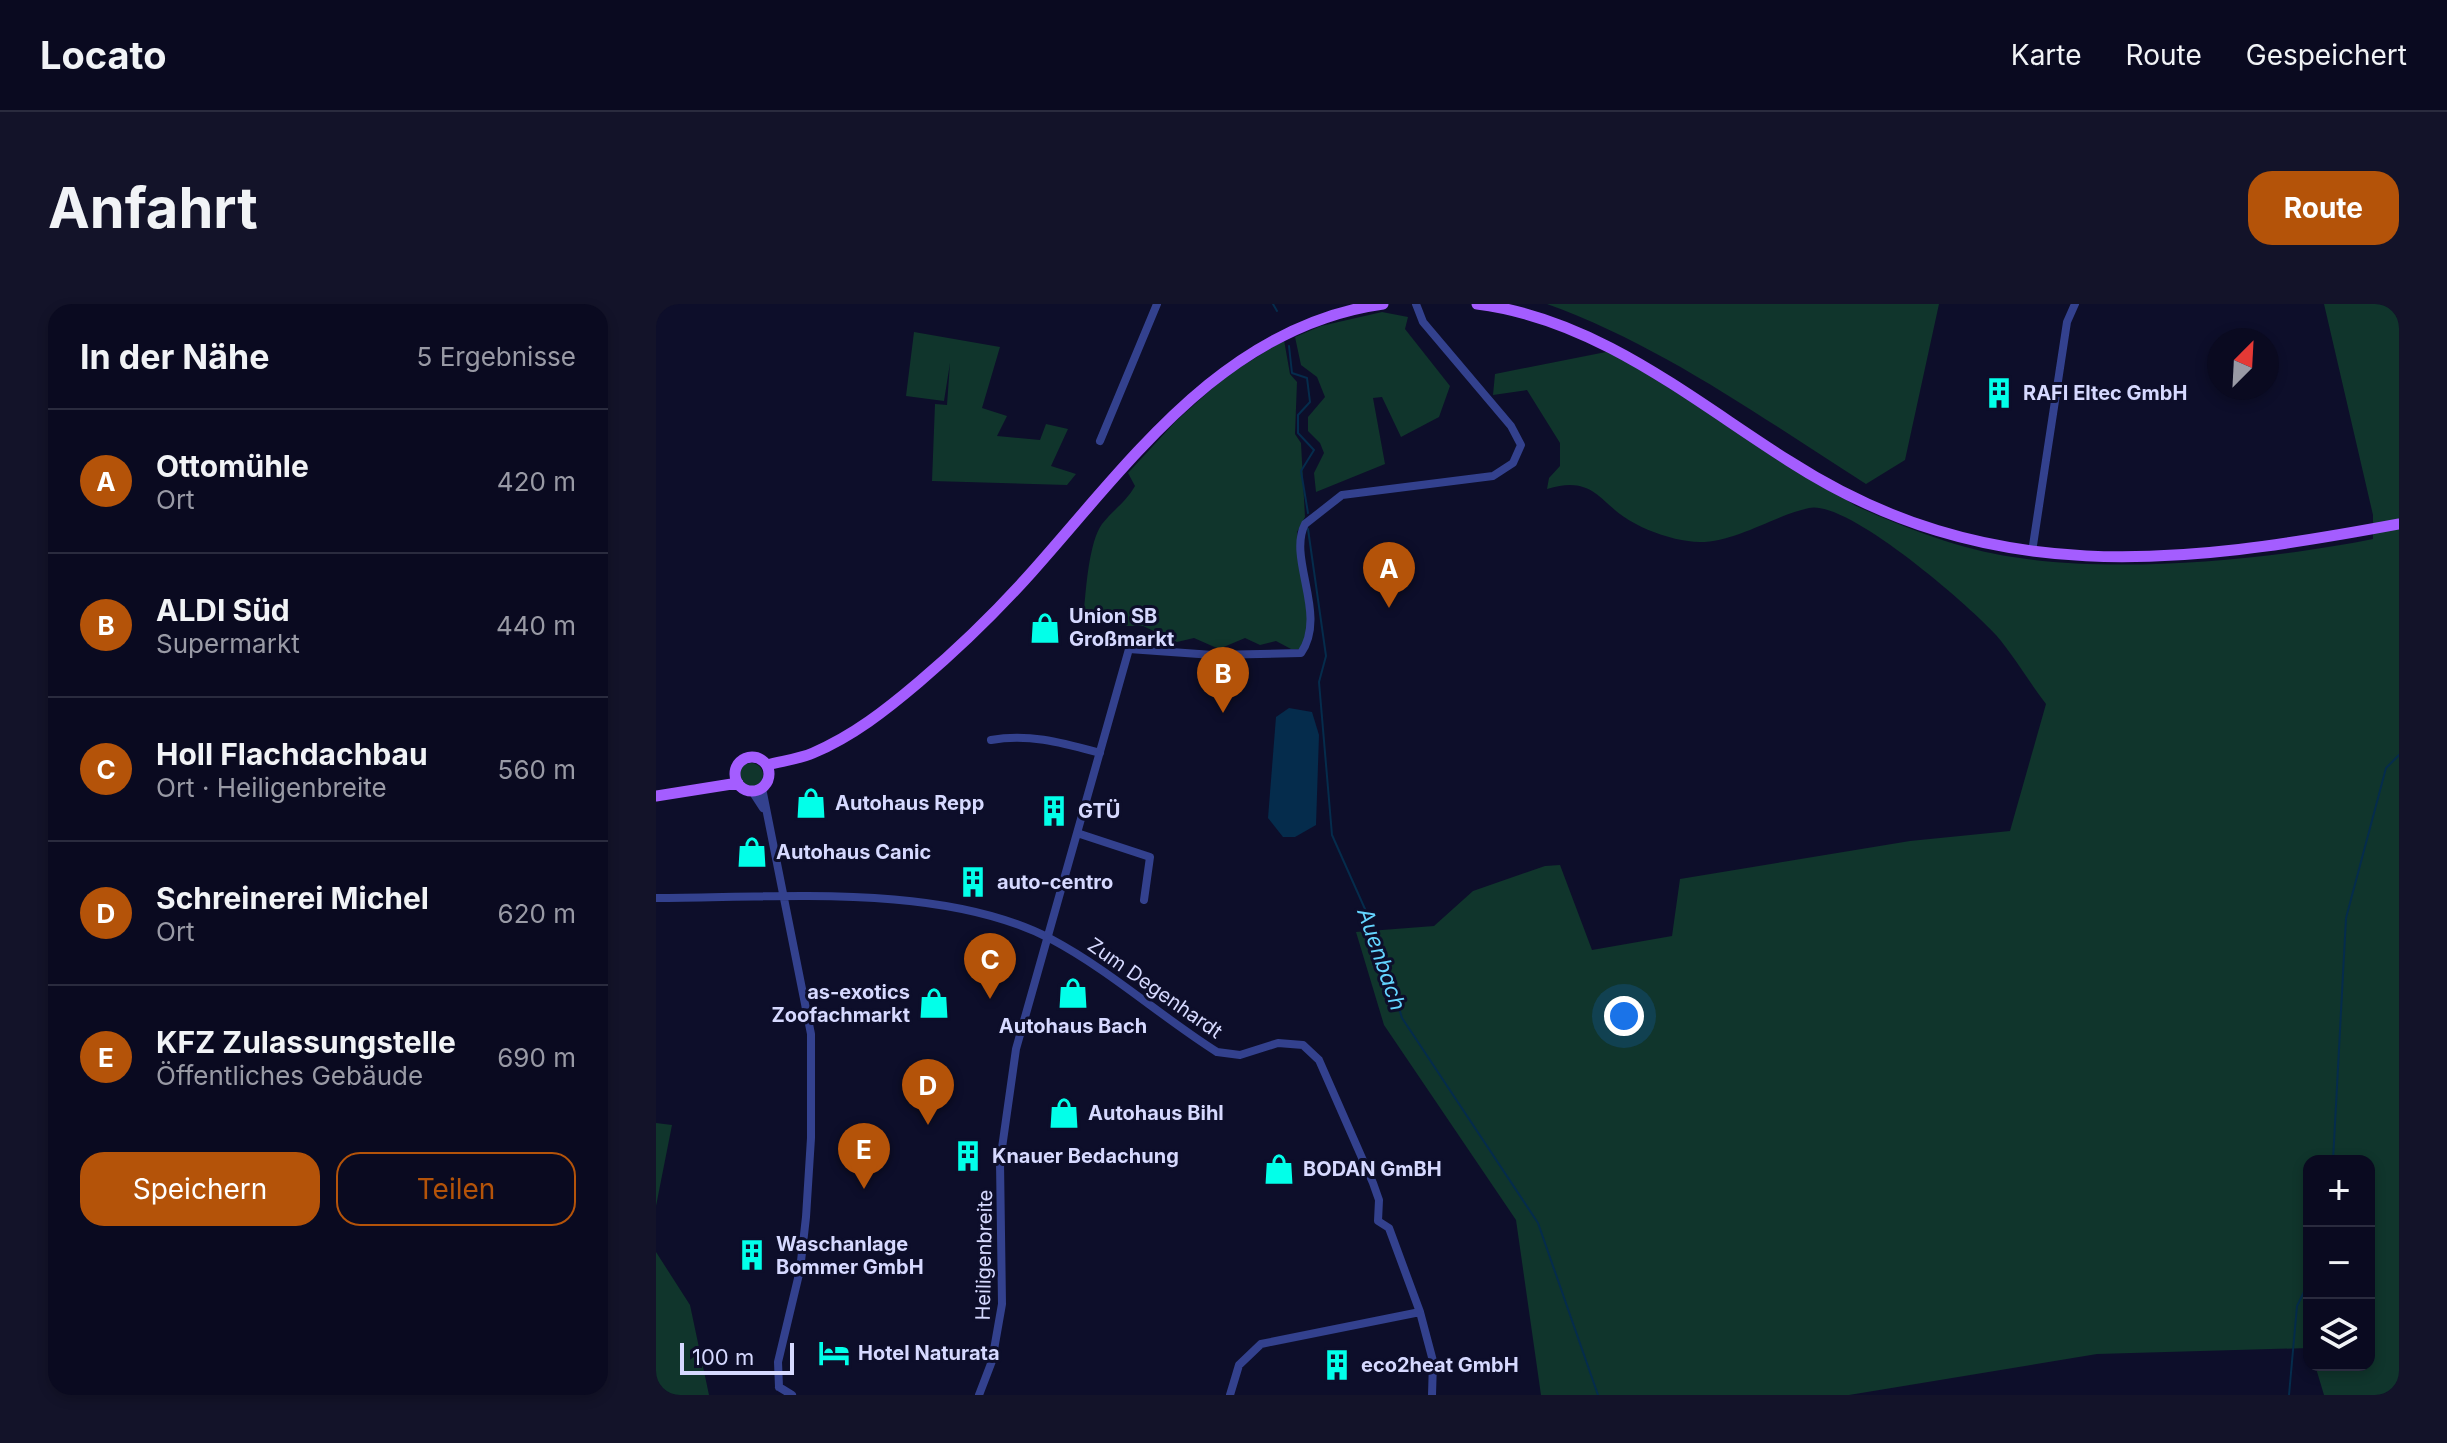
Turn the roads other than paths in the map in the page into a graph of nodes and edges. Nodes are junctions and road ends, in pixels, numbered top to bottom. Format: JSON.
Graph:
{"nodes":[{"id":1,"x":1157,"y":304,"type":"edge"},
{"id":2,"x":1383,"y":304,"type":"edge"},
{"id":3,"x":1416,"y":304,"type":"edge"},
{"id":4,"x":1477,"y":304,"type":"edge"},
{"id":5,"x":2075,"y":304,"type":"edge"},
{"id":6,"x":1100,"y":441,"type":"dead end"},
{"id":7,"x":2399,"y":524,"type":"edge"},
{"id":8,"x":2032,"y":552,"type":"junction"},
{"id":9,"x":991,"y":740,"type":"dead end"},
{"id":10,"x":1100,"y":753,"type":"junction"},
{"id":11,"x":768,"y":769,"type":"junction"},
{"id":12,"x":737,"y":778,"type":"junction"},
{"id":13,"x":757,"y":790,"type":"junction"},
{"id":14,"x":656,"y":796,"type":"edge"},
{"id":15,"x":1077,"y":833,"type":"junction"},
{"id":16,"x":656,"y":898,"type":"edge"},
{"id":17,"x":785,"y":898,"type":"junction"},
{"id":18,"x":1144,"y":900,"type":"dead end"},
{"id":19,"x":1047,"y":937,"type":"junction"},
{"id":20,"x":1420,"y":1312,"type":"junction"},
{"id":21,"x":779,"y":1387,"type":"junction"},
{"id":22,"x":773,"y":1395,"type":"edge"},
{"id":23,"x":792,"y":1395,"type":"edge"},
{"id":24,"x":979,"y":1395,"type":"edge"},
{"id":25,"x":1230,"y":1395,"type":"edge"},
{"id":26,"x":1432,"y":1395,"type":"edge"}],
"edges":[{"from":1,"to":6,"type":"street"},
{"from":2,"to":11,"type":"main road"},
{"from":3,"to":10,"type":"street","name":"Heiligenbreite"},
{"from":4,"to":8,"type":"main road"},
{"from":5,"to":8,"type":"street"},
{"from":7,"to":8,"type":"main road"},
{"from":9,"to":10,"type":"street"},
{"from":10,"to":15,"type":"street","name":"Heiligenbreite"},
{"from":11,"to":12,"type":"main road"},
{"from":11,"to":13,"type":"main road"},
{"from":12,"to":13,"type":"main road"},
{"from":12,"to":14,"type":"main road"},
{"from":13,"to":17,"type":"street"},
{"from":15,"to":18,"type":"street"},
{"from":15,"to":19,"type":"street","name":"Heiligenbreite"},
{"from":16,"to":17,"type":"street","name":"Zum Degenhardt"},
{"from":17,"to":19,"type":"street","name":"Zum Degenhardt"},
{"from":17,"to":21,"type":"street"},
{"from":19,"to":20,"type":"street","name":"Zum Degenhardt"},
{"from":19,"to":24,"type":"street","name":"Heiligenbreite"},
{"from":20,"to":25,"type":"street"},
{"from":20,"to":26,"type":"street"},
{"from":21,"to":22,"type":"street"},
{"from":21,"to":23,"type":"street"}]}
